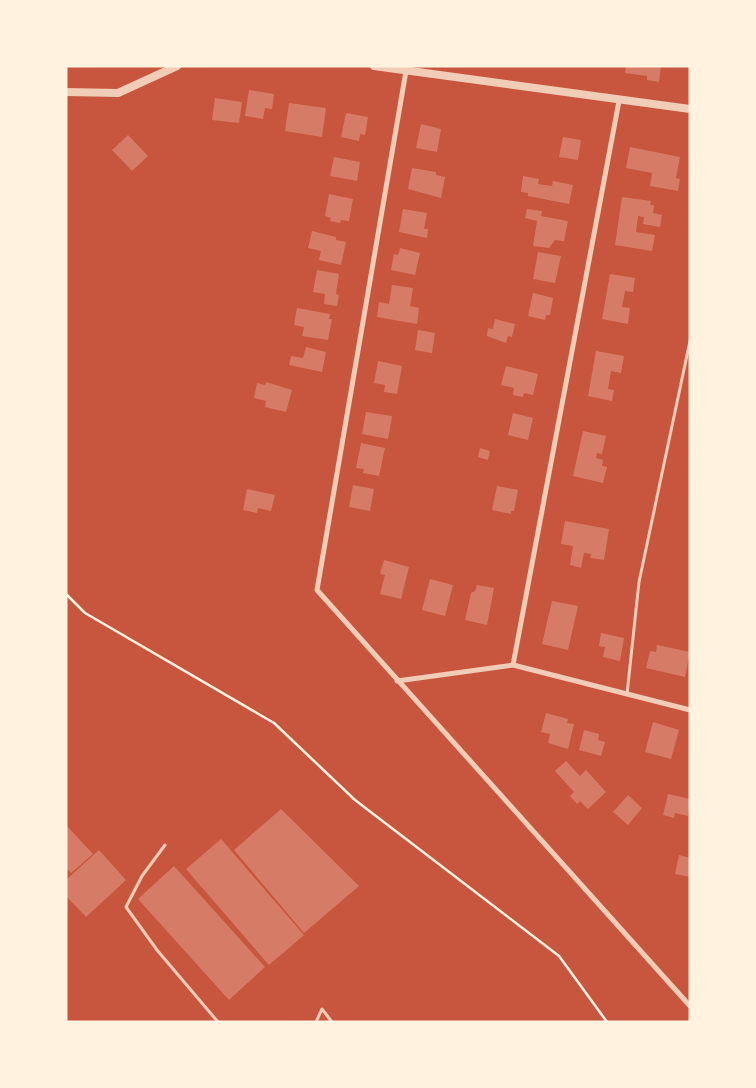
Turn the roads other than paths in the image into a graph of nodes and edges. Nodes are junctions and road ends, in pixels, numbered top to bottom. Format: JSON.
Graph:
{"nodes":[{"id":1,"x":177,"y":66,"type":"edge"},
{"id":2,"x":374,"y":66,"type":"edge"},
{"id":3,"x":406,"y":71,"type":"junction"},
{"id":4,"x":66,"y":92,"type":"edge"},
{"id":5,"x":619,"y":101,"type":"junction"},
{"id":6,"x":690,"y":109,"type":"edge"},
{"id":7,"x":690,"y":341,"type":"edge"},
{"id":8,"x":513,"y":665,"type":"junction"},
{"id":9,"x":397,"y":681,"type":"junction"},
{"id":10,"x":627,"y":694,"type":"junction"},
{"id":11,"x":690,"y":710,"type":"edge"},
{"id":12,"x":165,"y":845,"type":"dead end"},
{"id":13,"x":690,"y":1006,"type":"edge"},
{"id":14,"x":218,"y":1022,"type":"edge"},
{"id":15,"x":316,"y":1022,"type":"edge"},
{"id":16,"x":332,"y":1022,"type":"edge"}],
"edges":[{"from":1,"to":4,"type":"street"},
{"from":2,"to":3,"type":"street"},
{"from":3,"to":5,"type":"street"},
{"from":3,"to":9,"type":"street"},
{"from":5,"to":6,"type":"street"},
{"from":5,"to":8,"type":"street"},
{"from":7,"to":10,"type":"lane"},
{"from":8,"to":9,"type":"street"},
{"from":8,"to":10,"type":"street"},
{"from":9,"to":13,"type":"street"},
{"from":10,"to":11,"type":"street"},
{"from":12,"to":14,"type":"lane"},
{"from":15,"to":16,"type":"lane"}]}
